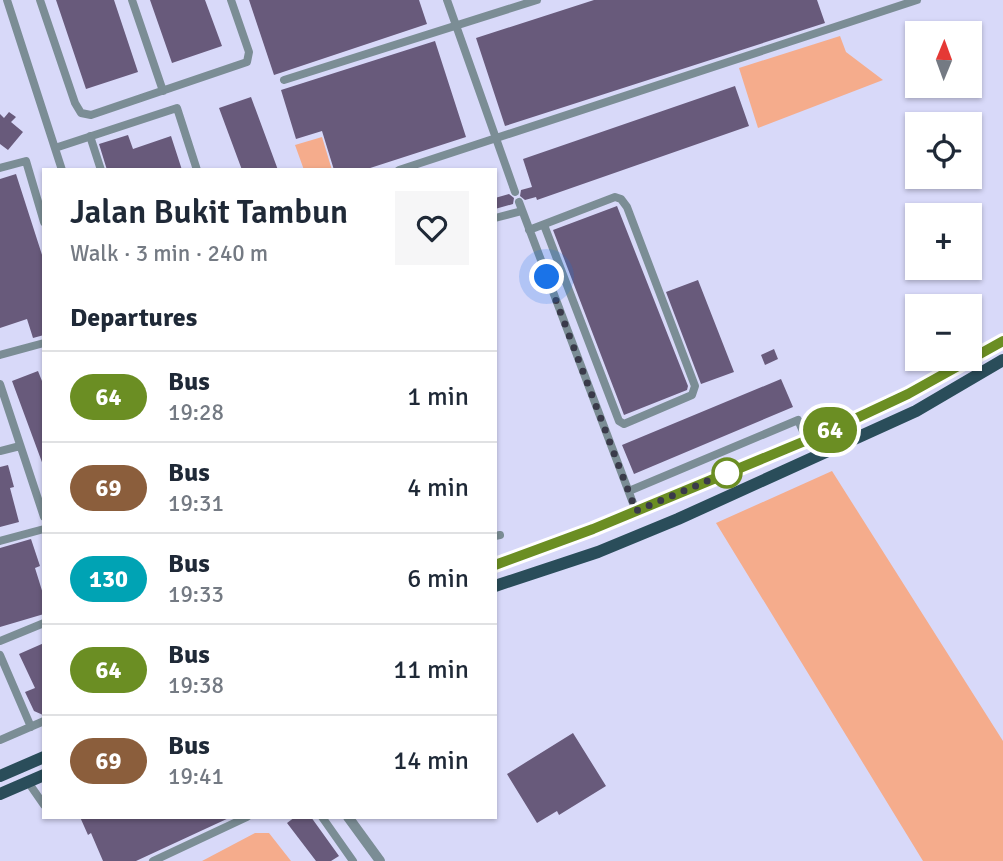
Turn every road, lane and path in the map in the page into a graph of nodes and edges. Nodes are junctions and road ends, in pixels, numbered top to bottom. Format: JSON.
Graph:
{"nodes":[{"id":1,"x":7,"y":0,"type":"edge"},
{"id":2,"x":40,"y":0,"type":"edge"},
{"id":3,"x":132,"y":0,"type":"edge"},
{"id":4,"x":231,"y":0,"type":"edge"},
{"id":5,"x":447,"y":0,"type":"edge"},
{"id":6,"x":537,"y":0,"type":"edge"},
{"id":7,"x":916,"y":0,"type":"edge"},
{"id":8,"x":456,"y":26,"type":"junction"},
{"id":9,"x":284,"y":80,"type":"dead end"},
{"id":10,"x":163,"y":91,"type":"junction"},
{"id":11,"x":90,"y":136,"type":"junction"},
{"id":12,"x":496,"y":139,"type":"junction"},
{"id":13,"x":55,"y":148,"type":"junction"},
{"id":14,"x":61,"y":168,"type":"edge"},
{"id":15,"x":100,"y":168,"type":"edge"},
{"id":16,"x":196,"y":168,"type":"edge"},
{"id":17,"x":405,"y":168,"type":"edge"},
{"id":18,"x":0,"y":169,"type":"edge"},
{"id":19,"x":515,"y":192,"type":"dead end"},
{"id":20,"x":42,"y":215,"type":"edge"},
{"id":21,"x":497,"y":217,"type":"edge"},
{"id":22,"x":544,"y":225,"type":"junction"},
{"id":23,"x":529,"y":230,"type":"junction"},
{"id":24,"x":1003,"y":341,"type":"edge"},
{"id":25,"x":42,"y":344,"type":"edge"},
{"id":26,"x":0,"y":355,"type":"edge"},
{"id":27,"x":1003,"y":359,"type":"edge"},
{"id":28,"x":0,"y":384,"type":"edge"},
{"id":29,"x":807,"y":440,"type":"junction"},
{"id":30,"x":20,"y":446,"type":"junction"},
{"id":31,"x":0,"y":451,"type":"edge"},
{"id":32,"x":628,"y":491,"type":"junction"},
{"id":33,"x":42,"y":511,"type":"edge"},
{"id":34,"x":636,"y":511,"type":"junction"},
{"id":35,"x":42,"y":530,"type":"edge"},
{"id":36,"x":0,"y":541,"type":"edge"},
{"id":37,"x":497,"y":564,"type":"edge"},
{"id":38,"x":497,"y":585,"type":"edge"},
{"id":39,"x":42,"y":624,"type":"edge"},
{"id":40,"x":0,"y":641,"type":"edge"},
{"id":41,"x":0,"y":656,"type":"edge"},
{"id":42,"x":42,"y":722,"type":"edge"},
{"id":43,"x":31,"y":727,"type":"junction"},
{"id":44,"x":0,"y":740,"type":"edge"},
{"id":45,"x":42,"y":758,"type":"edge"},
{"id":46,"x":0,"y":776,"type":"edge"},
{"id":47,"x":42,"y":776,"type":"edge"},
{"id":48,"x":28,"y":782,"type":"junction"},
{"id":49,"x":0,"y":793,"type":"edge"},
{"id":50,"x":42,"y":802,"type":"edge"},
{"id":51,"x":243,"y":819,"type":"edge"},
{"id":52,"x":322,"y":819,"type":"edge"},
{"id":53,"x":349,"y":819,"type":"edge"},
{"id":54,"x":153,"y":861,"type":"edge"},
{"id":55,"x":353,"y":861,"type":"edge"},
{"id":56,"x":380,"y":861,"type":"edge"}],
"edges":[{"from":1,"to":13,"type":"street"},
{"from":2,"to":10,"type":"street"},
{"from":3,"to":10,"type":"street"},
{"from":4,"to":10,"type":"street"},
{"from":5,"to":8,"type":"street"},
{"from":6,"to":8,"type":"street"},
{"from":7,"to":12,"type":"street"},
{"from":8,"to":9,"type":"street"},
{"from":8,"to":12,"type":"street"},
{"from":11,"to":13,"type":"street"},
{"from":11,"to":15,"type":"street"},
{"from":11,"to":16,"type":"street"},
{"from":12,"to":17,"type":"street"},
{"from":12,"to":19,"type":"street"},
{"from":13,"to":14,"type":"street"},
{"from":18,"to":20,"type":"street"},
{"from":21,"to":23,"type":"street"},
{"from":22,"to":22,"type":"street"},
{"from":22,"to":23,"type":"street"},
{"from":23,"to":32,"type":"street"},
{"from":24,"to":29,"type":"main road"},
{"from":25,"to":26,"type":"street"},
{"from":27,"to":38,"type":"main road"},
{"from":28,"to":30,"type":"street"},
{"from":29,"to":32,"type":"street"},
{"from":29,"to":34,"type":"main road"},
{"from":30,"to":31,"type":"street"},
{"from":30,"to":33,"type":"street"},
{"from":32,"to":34,"type":"street"},
{"from":34,"to":37,"type":"main road"},
{"from":35,"to":36,"type":"street"},
{"from":39,"to":40,"type":"street"},
{"from":41,"to":43,"type":"street"},
{"from":42,"to":43,"type":"street"},
{"from":43,"to":44,"type":"street"},
{"from":45,"to":46,"type":"main road"},
{"from":47,"to":48,"type":"main road"},
{"from":48,"to":49,"type":"main road"},
{"from":48,"to":50,"type":"street"},
{"from":51,"to":54,"type":"street"},
{"from":52,"to":55,"type":"street"},
{"from":53,"to":56,"type":"street"}]}
